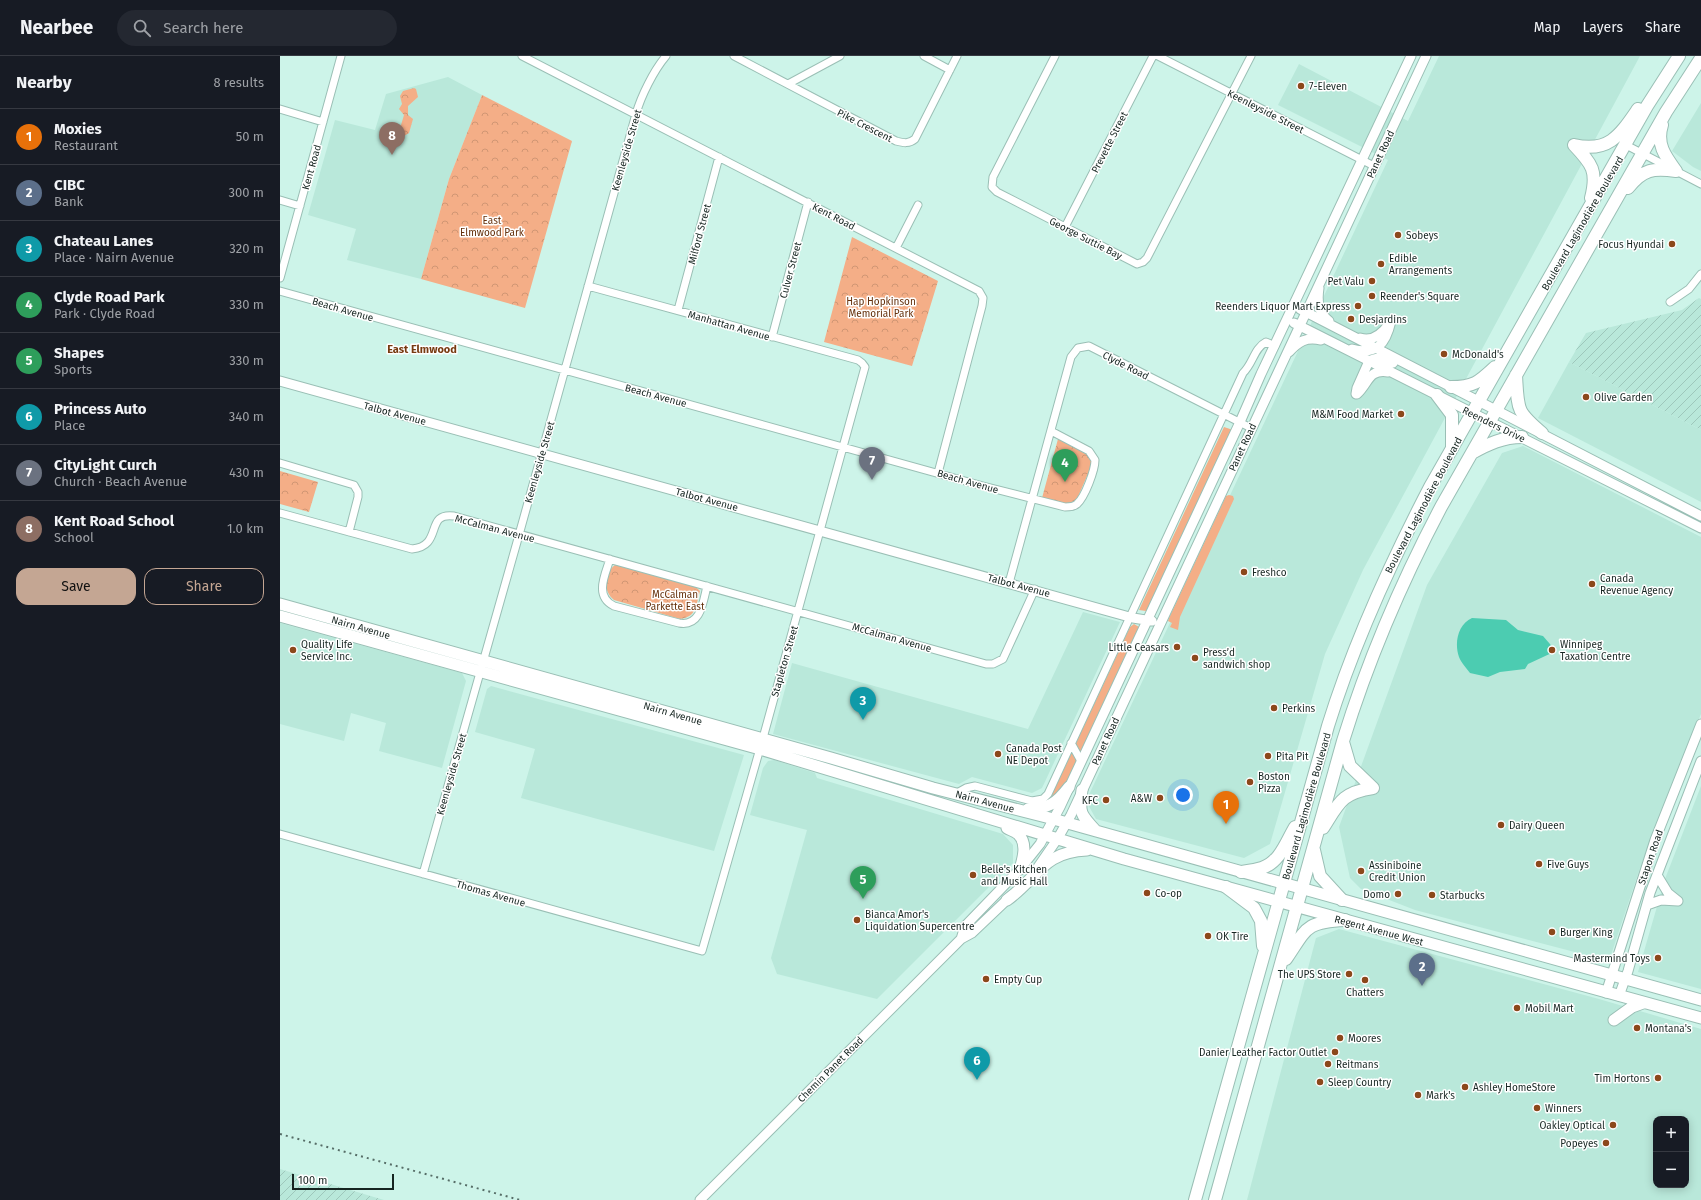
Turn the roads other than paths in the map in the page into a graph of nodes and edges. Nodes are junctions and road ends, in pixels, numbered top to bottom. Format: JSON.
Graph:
{"nodes":[{"id":1,"x":341,"y":56,"type":"edge"},
{"id":2,"x":522,"y":56,"type":"edge"},
{"id":3,"x":666,"y":56,"type":"edge"},
{"id":4,"x":734,"y":56,"type":"edge"},
{"id":5,"x":840,"y":56,"type":"edge"},
{"id":6,"x":924,"y":56,"type":"edge"},
{"id":7,"x":957,"y":56,"type":"edge"},
{"id":8,"x":1055,"y":56,"type":"edge"},
{"id":9,"x":1153,"y":56,"type":"edge"},
{"id":10,"x":1158,"y":56,"type":"edge"},
{"id":11,"x":1251,"y":56,"type":"edge"},
{"id":12,"x":1411,"y":56,"type":"edge"},
{"id":13,"x":1426,"y":56,"type":"edge"},
{"id":14,"x":1679,"y":56,"type":"edge"},
{"id":15,"x":1701,"y":58,"type":"edge"},
{"id":16,"x":950,"y":70,"type":"junction"},
{"id":17,"x":788,"y":84,"type":"junction"},
{"id":18,"x":1657,"y":91,"type":"junction"},
{"id":19,"x":1232,"y":94,"type":"junction"},
{"id":20,"x":280,"y":109,"type":"edge"},
{"id":21,"x":1666,"y":112,"type":"junction"},
{"id":22,"x":636,"y":114,"type":"junction"},
{"id":23,"x":323,"y":122,"type":"junction"},
{"id":24,"x":1626,"y":144,"type":"junction"},
{"id":25,"x":1642,"y":153,"type":"junction"},
{"id":26,"x":719,"y":157,"type":"junction"},
{"id":27,"x":1363,"y":160,"type":"junction"},
{"id":28,"x":1374,"y":166,"type":"junction"},
{"id":29,"x":1676,"y":171,"type":"junction"},
{"id":30,"x":1701,"y":184,"type":"edge"},
{"id":31,"x":280,"y":200,"type":"edge"},
{"id":32,"x":808,"y":202,"type":"junction"},
{"id":33,"x":918,"y":205,"type":"dead end"},
{"id":34,"x":300,"y":206,"type":"junction"},
{"id":35,"x":1608,"y":213,"type":"junction"},
{"id":36,"x":1586,"y":214,"type":"junction"},
{"id":37,"x":1065,"y":227,"type":"junction"},
{"id":38,"x":896,"y":248,"type":"junction"},
{"id":39,"x":1701,"y":274,"type":"edge"},
{"id":40,"x":280,"y":278,"type":"edge"},
{"id":41,"x":1321,"y":280,"type":"junction"},
{"id":42,"x":588,"y":286,"type":"junction"},
{"id":43,"x":280,"y":291,"type":"edge"},
{"id":44,"x":1670,"y":302,"type":"dead end"},
{"id":45,"x":1294,"y":305,"type":"junction"},
{"id":46,"x":678,"y":310,"type":"junction"},
{"id":47,"x":1305,"y":312,"type":"junction"},
{"id":48,"x":1287,"y":320,"type":"junction"},
{"id":49,"x":1299,"y":326,"type":"junction"},
{"id":50,"x":1336,"y":327,"type":"junction"},
{"id":51,"x":772,"y":337,"type":"junction"},
{"id":52,"x":1355,"y":337,"type":"junction"},
{"id":53,"x":1331,"y":342,"type":"junction"},
{"id":54,"x":1275,"y":346,"type":"junction"},
{"id":55,"x":1376,"y":348,"type":"junction"},
{"id":56,"x":1506,"y":356,"type":"junction"},
{"id":57,"x":1284,"y":357,"type":"junction"},
{"id":58,"x":1369,"y":361,"type":"junction"},
{"id":59,"x":565,"y":370,"type":"junction"},
{"id":60,"x":865,"y":370,"type":"joint"},
{"id":61,"x":1391,"y":373,"type":"junction"},
{"id":62,"x":1516,"y":374,"type":"junction"},
{"id":63,"x":1435,"y":379,"type":"junction"},
{"id":64,"x":280,"y":381,"type":"edge"},
{"id":65,"x":1452,"y":387,"type":"junction"},
{"id":66,"x":1437,"y":395,"type":"junction"},
{"id":67,"x":1480,"y":401,"type":"junction"},
{"id":68,"x":1497,"y":410,"type":"junction"},
{"id":69,"x":1473,"y":413,"type":"junction"},
{"id":70,"x":1224,"y":415,"type":"junction"},
{"id":71,"x":1490,"y":421,"type":"junction"},
{"id":72,"x":1240,"y":422,"type":"junction"},
{"id":73,"x":1251,"y":428,"type":"junction"},
{"id":74,"x":1051,"y":431,"type":"junction"},
{"id":75,"x":1542,"y":433,"type":"junction"},
{"id":76,"x":1522,"y":437,"type":"junction"},
{"id":77,"x":843,"y":447,"type":"junction"},
{"id":78,"x":1452,"y":450,"type":"junction"},
{"id":79,"x":1472,"y":453,"type":"junction"},
{"id":80,"x":542,"y":454,"type":"junction"},
{"id":81,"x":280,"y":463,"type":"edge"},
{"id":82,"x":938,"y":473,"type":"junction"},
{"id":83,"x":1032,"y":498,"type":"junction"},
{"id":84,"x":1666,"y":498,"type":"junction"},
{"id":85,"x":1662,"y":509,"type":"junction"},
{"id":86,"x":280,"y":513,"type":"edge"},
{"id":87,"x":1701,"y":516,"type":"edge"},
{"id":88,"x":1701,"y":528,"type":"edge"},
{"id":89,"x":820,"y":531,"type":"junction"},
{"id":90,"x":349,"y":532,"type":"junction"},
{"id":91,"x":519,"y":534,"type":"junction"},
{"id":92,"x":610,"y":559,"type":"junction"},
{"id":93,"x":1009,"y":583,"type":"junction"},
{"id":94,"x":707,"y":586,"type":"junction"},
{"id":95,"x":1035,"y":589,"type":"junction"},
{"id":96,"x":281,"y":606,"type":"edge"},
{"id":97,"x":798,"y":611,"type":"junction"},
{"id":98,"x":280,"y":616,"type":"edge"},
{"id":99,"x":1132,"y":617,"type":"junction"},
{"id":100,"x":1146,"y":623,"type":"junction"},
{"id":101,"x":358,"y":626,"type":"junction"},
{"id":102,"x":1158,"y":628,"type":"junction"},
{"id":103,"x":355,"y":638,"type":"junction"},
{"id":104,"x":481,"y":666,"type":"junction"},
{"id":105,"x":1701,"y":724,"type":"edge"},
{"id":106,"x":1343,"y":741,"type":"junction"},
{"id":107,"x":1071,"y":743,"type":"junction"},
{"id":108,"x":761,"y":744,"type":"junction"},
{"id":109,"x":1697,"y":746,"type":"edge"},
{"id":110,"x":1082,"y":761,"type":"junction"},
{"id":111,"x":1701,"y":761,"type":"edge"},
{"id":112,"x":829,"y":763,"type":"junction"},
{"id":113,"x":1069,"y":787,"type":"junction"},
{"id":114,"x":1082,"y":790,"type":"junction"},
{"id":115,"x":956,"y":793,"type":"junction"},
{"id":116,"x":1019,"y":797,"type":"junction"},
{"id":117,"x":952,"y":806,"type":"junction"},
{"id":118,"x":1017,"y":810,"type":"junction"},
{"id":119,"x":1303,"y":813,"type":"junction"},
{"id":120,"x":985,"y":816,"type":"junction"},
{"id":121,"x":1054,"y":820,"type":"junction"},
{"id":122,"x":1066,"y":824,"type":"junction"},
{"id":123,"x":1096,"y":832,"type":"junction"},
{"id":124,"x":280,"y":834,"type":"edge"},
{"id":125,"x":1046,"y":835,"type":"junction"},
{"id":126,"x":1058,"y":838,"type":"junction"},
{"id":127,"x":1655,"y":840,"type":"junction"},
{"id":128,"x":1315,"y":843,"type":"junction"},
{"id":129,"x":1670,"y":844,"type":"junction"},
{"id":130,"x":1096,"y":850,"type":"junction"},
{"id":131,"x":1020,"y":869,"type":"junction"},
{"id":132,"x":1241,"y":872,"type":"junction"},
{"id":133,"x":423,"y":874,"type":"junction"},
{"id":134,"x":1657,"y":874,"type":"junction"},
{"id":135,"x":1640,"y":883,"type":"junction"},
{"id":136,"x":1284,"y":884,"type":"junction"},
{"id":137,"x":1226,"y":887,"type":"junction"},
{"id":138,"x":1302,"y":889,"type":"junction"},
{"id":139,"x":1650,"y":893,"type":"junction"},
{"id":140,"x":1007,"y":900,"type":"junction"},
{"id":141,"x":1342,"y":900,"type":"junction"},
{"id":142,"x":1278,"y":902,"type":"junction"},
{"id":143,"x":1647,"y":905,"type":"junction"},
{"id":144,"x":1297,"y":907,"type":"junction"},
{"id":145,"x":981,"y":910,"type":"junction"},
{"id":146,"x":988,"y":918,"type":"junction"},
{"id":147,"x":1345,"y":920,"type":"junction"},
{"id":148,"x":961,"y":939,"type":"junction"},
{"id":149,"x":1501,"y":944,"type":"junction"},
{"id":150,"x":702,"y":951,"type":"joint"},
{"id":151,"x":1264,"y":956,"type":"junction"},
{"id":152,"x":1496,"y":962,"type":"junction"},
{"id":153,"x":1280,"y":966,"type":"junction"},
{"id":154,"x":1612,"y":974,"type":"junction"},
{"id":155,"x":1626,"y":978,"type":"junction"},
{"id":156,"x":1606,"y":993,"type":"junction"},
{"id":157,"x":1619,"y":996,"type":"junction"},
{"id":158,"x":1701,"y":1000,"type":"edge"},
{"id":159,"x":1643,"y":1003,"type":"junction"},
{"id":160,"x":1701,"y":1018,"type":"edge"},
{"id":161,"x":1614,"y":1020,"type":"dead end"},
{"id":162,"x":700,"y":1200,"type":"edge"},
{"id":163,"x":1195,"y":1200,"type":"edge"},
{"id":164,"x":1215,"y":1200,"type":"edge"}],
"edges":[{"from":1,"to":23,"type":"street","name":"Kent Road"},
{"from":2,"to":22,"type":"street","name":"Kent Road"},
{"from":3,"to":22,"type":"street","name":"Keenleyside Street"},
{"from":4,"to":17,"type":"street","name":"Pike Crescent"},
{"from":5,"to":17,"type":"street"},
{"from":6,"to":16,"type":"street"},
{"from":7,"to":16,"type":"street","name":"Pike Crescent"},
{"from":8,"to":37,"type":"street","name":"George Suttie Bay"},
{"from":9,"to":37,"type":"street","name":"Prevette Street"},
{"from":10,"to":19,"type":"street","name":"Keenleyside Street"},
{"from":11,"to":19,"type":"street"},
{"from":12,"to":27,"type":"street","name":"Panet Road"},
{"from":13,"to":28,"type":"street","name":"Panet Road"},
{"from":14,"to":18,"type":"main road","name":"Boulevard Lagimodière Boulevard"},
{"from":15,"to":21,"type":"main road","name":"Boulevard Lagimodière Boulevard"},
{"from":16,"to":17,"type":"street","name":"Pike Crescent"},
{"from":18,"to":24,"type":"main road","name":"Boulevard Lagimodière Boulevard"},
{"from":18,"to":36,"type":"main road"},
{"from":19,"to":27,"type":"street","name":"Keenleyside Street"},
{"from":19,"to":37,"type":"street","name":"George Suttie Bay"},
{"from":20,"to":23,"type":"street"},
{"from":21,"to":25,"type":"main road","name":"Boulevard Lagimodière Boulevard"},
{"from":21,"to":29,"type":"main road"},
{"from":22,"to":26,"type":"street","name":"Kent Road"},
{"from":22,"to":42,"type":"street","name":"Keenleyside Street"},
{"from":23,"to":34,"type":"street","name":"Kent Road"},
{"from":24,"to":25,"type":"street"},
{"from":24,"to":36,"type":"main road","name":"Boulevard Lagimodière Boulevard"},
{"from":25,"to":29,"type":"street"},
{"from":25,"to":35,"type":"main road","name":"Boulevard Lagimodière Boulevard"},
{"from":26,"to":32,"type":"street","name":"Kent Road"},
{"from":26,"to":46,"type":"street","name":"Milford Street"},
{"from":27,"to":28,"type":"street","name":"Keenleyside Street"},
{"from":27,"to":45,"type":"street","name":"Panet Road"},
{"from":28,"to":41,"type":"street","name":"Panet Road"},
{"from":29,"to":30,"type":"street"},
{"from":29,"to":35,"type":"main road"},
{"from":31,"to":34,"type":"street"},
{"from":32,"to":38,"type":"street","name":"Kent Road"},
{"from":32,"to":51,"type":"street","name":"Culver Street"},
{"from":33,"to":38,"type":"street"},
{"from":34,"to":40,"type":"street","name":"Kent Road"},
{"from":35,"to":62,"type":"main road","name":"Boulevard Lagimodière Boulevard"},
{"from":36,"to":56,"type":"main road","name":"Boulevard Lagimodière Boulevard"},
{"from":38,"to":82,"type":"street","name":"Kent Road"},
{"from":39,"to":44,"type":"street"},
{"from":41,"to":47,"type":"street","name":"Panet Road"},
{"from":41,"to":50,"type":"street"},
{"from":42,"to":46,"type":"street","name":"Manhattan Avenue"},
{"from":42,"to":59,"type":"street","name":"Keenleyside Street"},
{"from":43,"to":59,"type":"street","name":"Beach Avenue"},
{"from":45,"to":47,"type":"street","name":"Reenders Drive"},
{"from":45,"to":48,"type":"street","name":"Panet Road"},
{"from":46,"to":51,"type":"street","name":"Manhattan Avenue"},
{"from":47,"to":49,"type":"street","name":"Panet Road"},
{"from":47,"to":50,"type":"street","name":"Reenders Drive"},
{"from":48,"to":49,"type":"street","name":"Reenders Drive"},
{"from":48,"to":54,"type":"street","name":"Panet Road"},
{"from":49,"to":53,"type":"street","name":"Reenders Drive"},
{"from":49,"to":57,"type":"street","name":"Panet Road"},
{"from":50,"to":52,"type":"street","name":"Reenders Drive"},
{"from":51,"to":60,"type":"street","name":"Manhattan Avenue"},
{"from":52,"to":55,"type":"street","name":"Reenders Drive"},
{"from":52,"to":55,"type":"street"},
{"from":53,"to":55,"type":"street"},
{"from":53,"to":57,"type":"street"},
{"from":53,"to":58,"type":"street","name":"Reenders Drive"},
{"from":54,"to":70,"type":"street"},
{"from":54,"to":72,"type":"street","name":"Panet Road"},
{"from":55,"to":63,"type":"street","name":"Reenders Drive"},
{"from":56,"to":65,"type":"main road"},
{"from":56,"to":67,"type":"main road","name":"Boulevard Lagimodière Boulevard"},
{"from":57,"to":73,"type":"street","name":"Panet Road"},
{"from":58,"to":61,"type":"street","name":"Reenders Drive"},
{"from":58,"to":61,"type":"street"},
{"from":58,"to":63,"type":"street"},
{"from":59,"to":77,"type":"street","name":"Beach Avenue"},
{"from":59,"to":80,"type":"street","name":"Keenleyside Street"},
{"from":60,"to":77,"type":"street","name":"Stapleton Street"},
{"from":61,"to":66,"type":"street","name":"Reenders Drive"},
{"from":62,"to":68,"type":"main road","name":"Boulevard Lagimodière Boulevard"},
{"from":62,"to":75,"type":"main road"},
{"from":63,"to":65,"type":"street","name":"Reenders Drive"},
{"from":64,"to":80,"type":"street","name":"Talbot Avenue"},
{"from":65,"to":67,"type":"street","name":"Reenders Drive"},
{"from":66,"to":69,"type":"street","name":"Reenders Drive"},
{"from":66,"to":78,"type":"main road"},
{"from":67,"to":68,"type":"street","name":"Reenders Drive"},
{"from":67,"to":69,"type":"main road","name":"Boulevard Lagimodière Boulevard"},
{"from":68,"to":71,"type":"main road","name":"Boulevard Lagimodière Boulevard"},
{"from":68,"to":75,"type":"street","name":"Reenders Drive"},
{"from":69,"to":71,"type":"street","name":"Reenders Drive"},
{"from":69,"to":78,"type":"main road","name":"Boulevard Lagimodière Boulevard"},
{"from":70,"to":72,"type":"street","name":"Clyde Road"},
{"from":70,"to":74,"type":"street","name":"Clyde Road"},
{"from":70,"to":99,"type":"street"},
{"from":71,"to":76,"type":"street","name":"Reenders Drive"},
{"from":71,"to":79,"type":"main road","name":"Boulevard Lagimodière Boulevard"},
{"from":72,"to":73,"type":"street","name":"Clyde Road"},
{"from":72,"to":100,"type":"street","name":"Panet Road"},
{"from":73,"to":102,"type":"street","name":"Panet Road"},
{"from":74,"to":83,"type":"street","name":"Clyde Road"},
{"from":74,"to":83,"type":"street"},
{"from":75,"to":84,"type":"street","name":"Reenders Drive"},
{"from":76,"to":79,"type":"main road"},
{"from":76,"to":85,"type":"street","name":"Reenders Drive"},
{"from":77,"to":82,"type":"street","name":"Beach Avenue"},
{"from":77,"to":89,"type":"street","name":"Stapleton Street"},
{"from":78,"to":119,"type":"main road","name":"Boulevard Lagimodière Boulevard"},
{"from":79,"to":106,"type":"main road","name":"Boulevard Lagimodière Boulevard"},
{"from":80,"to":89,"type":"street","name":"Talbot Avenue"},
{"from":80,"to":91,"type":"street","name":"Keenleyside Street"},
{"from":81,"to":90,"type":"street"},
{"from":82,"to":83,"type":"street","name":"Beach Avenue"},
{"from":83,"to":93,"type":"street","name":"Clyde Road"},
{"from":84,"to":85,"type":"street"},
{"from":84,"to":87,"type":"street","name":"Reenders Drive"},
{"from":85,"to":88,"type":"street","name":"Reenders Drive"},
{"from":86,"to":90,"type":"street","name":"McCalman Avenue"},
{"from":89,"to":93,"type":"street","name":"Talbot Avenue"},
{"from":89,"to":97,"type":"street","name":"Stapleton Street"},
{"from":90,"to":91,"type":"street","name":"McCalman Avenue"},
{"from":91,"to":92,"type":"street","name":"McCalman Avenue"},
{"from":91,"to":104,"type":"street","name":"Keenleyside Street"},
{"from":92,"to":94,"type":"street","name":"McCalman Avenue"},
{"from":92,"to":94,"type":"street"},
{"from":93,"to":95,"type":"street","name":"Talbot Avenue"},
{"from":94,"to":97,"type":"street","name":"McCalman Avenue"},
{"from":95,"to":97,"type":"street","name":"McCalman Avenue"},
{"from":95,"to":99,"type":"street","name":"Talbot Avenue"},
{"from":96,"to":101,"type":"main road","name":"Nairn Avenue"},
{"from":97,"to":108,"type":"street","name":"Stapleton Street"},
{"from":98,"to":103,"type":"main road","name":"Nairn Avenue"},
{"from":99,"to":100,"type":"street","name":"Talbot Avenue"},
{"from":99,"to":107,"type":"street"},
{"from":100,"to":102,"type":"street","name":"Talbot Avenue"},
{"from":100,"to":110,"type":"street","name":"Panet Road"},
{"from":101,"to":103,"type":"main road"},
{"from":101,"to":104,"type":"main road","name":"Nairn Avenue"},
{"from":102,"to":114,"type":"street","name":"Panet Road"},
{"from":103,"to":104,"type":"main road","name":"Nairn Avenue"},
{"from":104,"to":108,"type":"main road","name":"Nairn Avenue"},
{"from":104,"to":133,"type":"street","name":"Keenleyside Street"},
{"from":105,"to":109,"type":"street","name":"Stapon Road"},
{"from":106,"to":128,"type":"main road","name":"Boulevard Lagimodière Boulevard"},
{"from":106,"to":128,"type":"main road"},
{"from":107,"to":110,"type":"street"},
{"from":107,"to":116,"type":"street"},
{"from":108,"to":112,"type":"main road","name":"Nairn Avenue"},
{"from":108,"to":150,"type":"street","name":"Stapleton Street"},
{"from":109,"to":127,"type":"street","name":"Stapon Road"},
{"from":110,"to":113,"type":"street","name":"Panet Road"},
{"from":111,"to":129,"type":"street","name":"Stapon Road"},
{"from":112,"to":115,"type":"main road","name":"Nairn Avenue"},
{"from":112,"to":117,"type":"main road","name":"Nairn Avenue"},
{"from":113,"to":118,"type":"main road"},
{"from":113,"to":121,"type":"street","name":"Panet Road"},
{"from":114,"to":122,"type":"street","name":"Panet Road"},
{"from":114,"to":123,"type":"main road"},
{"from":115,"to":116,"type":"street"},
{"from":115,"to":117,"type":"main road"},
{"from":115,"to":118,"type":"main road","name":"Nairn Avenue"},
{"from":116,"to":118,"type":"street"},
{"from":117,"to":120,"type":"main road","name":"Nairn Avenue"},
{"from":118,"to":121,"type":"main road","name":"Nairn Avenue"},
{"from":119,"to":132,"type":"main road"},
{"from":119,"to":136,"type":"main road","name":"Boulevard Lagimodière Boulevard"},
{"from":120,"to":125,"type":"main road","name":"Nairn Avenue"},
{"from":120,"to":131,"type":"main road"},
{"from":121,"to":122,"type":"main road","name":"Nairn Avenue"},
{"from":121,"to":125,"type":"street","name":"Panet Road"},
{"from":122,"to":123,"type":"main road","name":"Regent Avenue West"},
{"from":122,"to":126,"type":"street","name":"Panet Road"},
{"from":123,"to":132,"type":"main road","name":"Regent Avenue West"},
{"from":124,"to":133,"type":"street","name":"Thomas Avenue"},
{"from":125,"to":126,"type":"main road","name":"Nairn Avenue"},
{"from":125,"to":131,"type":"street","name":"Chemin Panet Road"},
{"from":126,"to":130,"type":"main road","name":"Regent Avenue West"},
{"from":126,"to":140,"type":"street","name":"Chemin Panet Road"},
{"from":127,"to":129,"type":"street"},
{"from":127,"to":135,"type":"street","name":"Stapon Road"},
{"from":128,"to":138,"type":"main road","name":"Boulevard Lagimodière Boulevard"},
{"from":128,"to":141,"type":"main road"},
{"from":129,"to":134,"type":"street","name":"Stapon Road"},
{"from":130,"to":137,"type":"main road","name":"Regent Avenue West"},
{"from":130,"to":140,"type":"main road"},
{"from":131,"to":145,"type":"street","name":"Chemin Panet Road"},
{"from":132,"to":136,"type":"main road","name":"Regent Avenue West"},
{"from":133,"to":150,"type":"street","name":"Thomas Avenue"},
{"from":134,"to":139,"type":"street","name":"Stapon Road"},
{"from":134,"to":143,"type":"street"},
{"from":135,"to":139,"type":"street"},
{"from":135,"to":154,"type":"street","name":"Stapon Road"},
{"from":136,"to":138,"type":"main road","name":"Regent Avenue West"},
{"from":136,"to":142,"type":"main road","name":"Boulevard Lagimodière Boulevard"},
{"from":137,"to":142,"type":"main road","name":"Regent Avenue West"},
{"from":137,"to":151,"type":"main road"},
{"from":138,"to":141,"type":"main road","name":"Regent Avenue West"},
{"from":138,"to":144,"type":"main road","name":"Boulevard Lagimodière Boulevard"},
{"from":139,"to":143,"type":"street","name":"Stapon Road"},
{"from":140,"to":146,"type":"street","name":"Chemin Panet Road"},
{"from":141,"to":149,"type":"main road","name":"Regent Avenue West"},
{"from":142,"to":144,"type":"main road","name":"Regent Avenue West"},
{"from":142,"to":151,"type":"main road","name":"Boulevard Lagimodière Boulevard"},
{"from":143,"to":155,"type":"street","name":"Stapon Road"},
{"from":144,"to":147,"type":"main road","name":"Regent Avenue West"},
{"from":144,"to":153,"type":"main road","name":"Boulevard Lagimodière Boulevard"},
{"from":145,"to":146,"type":"street"},
{"from":145,"to":148,"type":"street","name":"Chemin Panet Road"},
{"from":146,"to":148,"type":"street","name":"Chemin Panet Road"},
{"from":147,"to":152,"type":"main road","name":"Regent Avenue West"},
{"from":147,"to":153,"type":"main road"},
{"from":148,"to":162,"type":"street","name":"Chemin Panet Road"},
{"from":149,"to":152,"type":"main road"},
{"from":149,"to":154,"type":"main road","name":"Regent Avenue West"},
{"from":151,"to":163,"type":"main road","name":"Boulevard Lagimodière Boulevard"},
{"from":152,"to":156,"type":"main road","name":"Regent Avenue West"},
{"from":153,"to":164,"type":"main road","name":"Boulevard Lagimodière Boulevard"},
{"from":154,"to":155,"type":"main road","name":"Regent Avenue West"},
{"from":154,"to":156,"type":"street","name":"Stapon Road"},
{"from":155,"to":157,"type":"street","name":"Stapon Road"},
{"from":155,"to":158,"type":"main road","name":"Regent Avenue West"},
{"from":156,"to":157,"type":"main road","name":"Regent Avenue West"},
{"from":157,"to":159,"type":"main road","name":"Regent Avenue West"},
{"from":159,"to":160,"type":"main road","name":"Regent Avenue West"},
{"from":159,"to":161,"type":"main road"}]}
